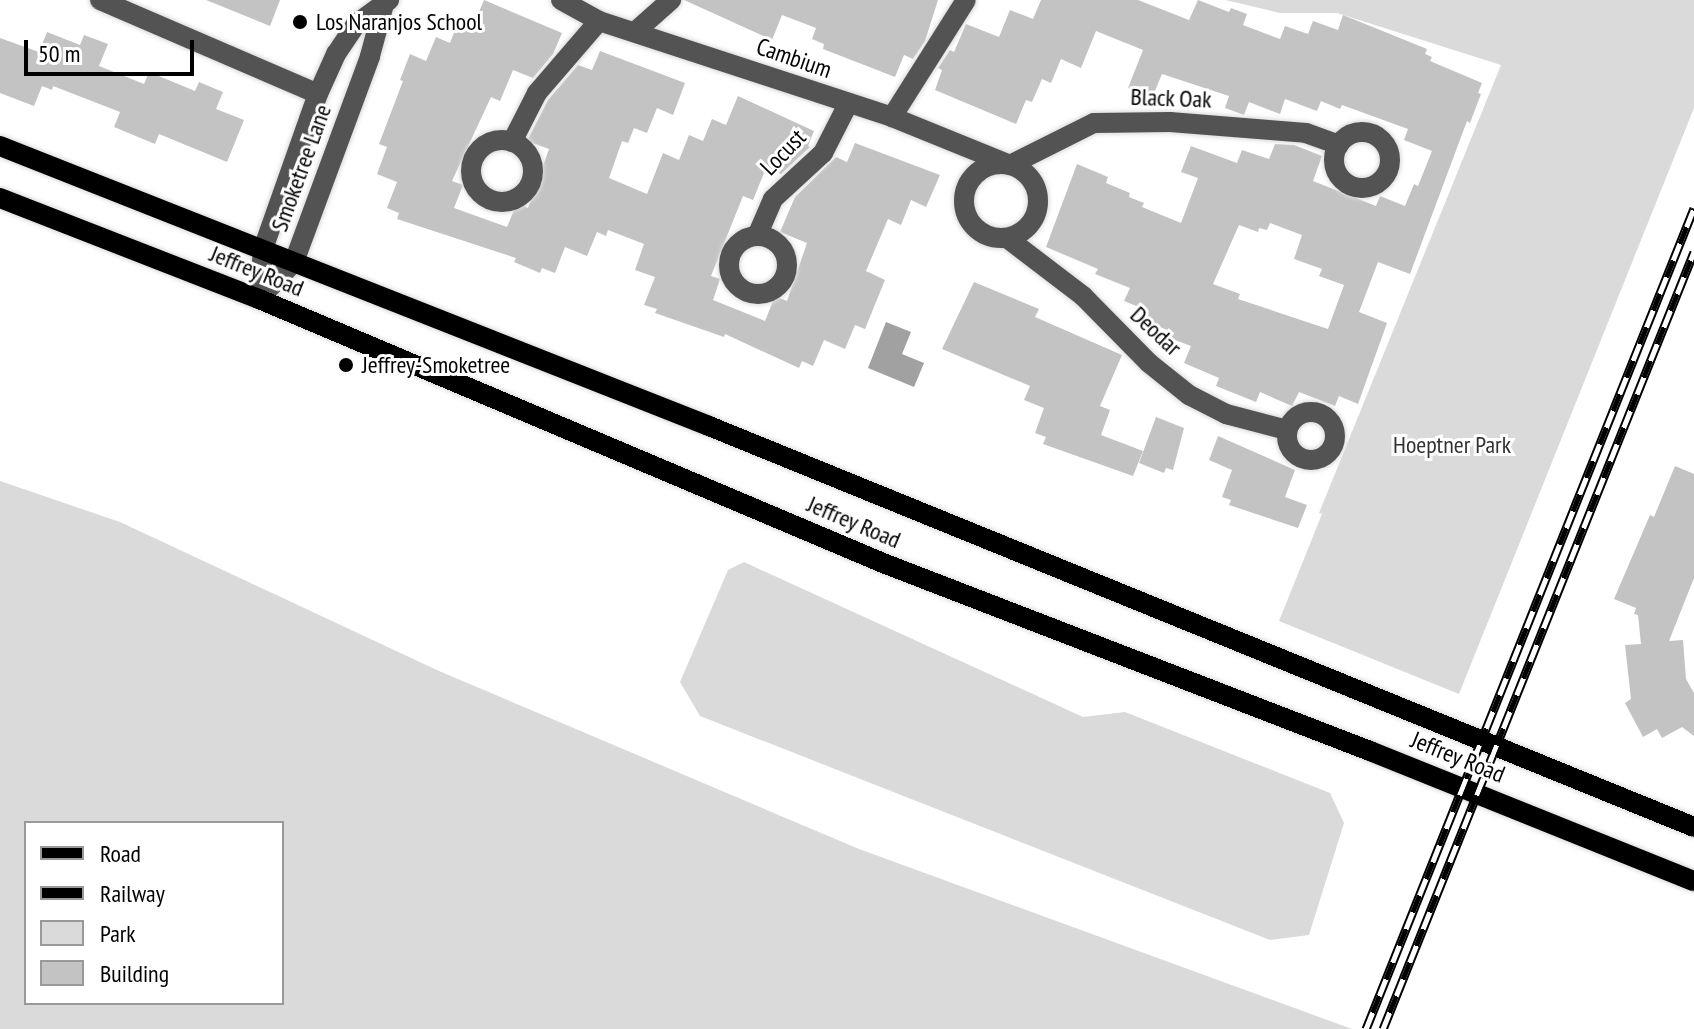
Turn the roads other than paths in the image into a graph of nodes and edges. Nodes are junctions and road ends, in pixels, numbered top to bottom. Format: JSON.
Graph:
{"nodes":[{"id":1,"x":100,"y":0,"type":"edge"},
{"id":2,"x":561,"y":0,"type":"edge"},
{"id":3,"x":671,"y":0,"type":"edge"},
{"id":4,"x":966,"y":0,"type":"edge"},
{"id":5,"x":386,"y":2,"type":"edge"},
{"id":6,"x":146,"y":8,"type":"edge"},
{"id":7,"x":599,"y":21,"type":"junction"},
{"id":8,"x":636,"y":31,"type":"junction"},
{"id":9,"x":318,"y":94,"type":"junction"},
{"id":10,"x":848,"y":104,"type":"junction"},
{"id":11,"x":892,"y":117,"type":"junction"},
{"id":12,"x":512,"y":142,"type":"dead end"},
{"id":13,"x":1339,"y":145,"type":"dead end"},
{"id":14,"x":0,"y":146,"type":"edge"},
{"id":15,"x":1010,"y":165,"type":"junction"},
{"id":16,"x":0,"y":198,"type":"edge"},
{"id":17,"x":757,"y":236,"type":"dead end"},
{"id":18,"x":1007,"y":238,"type":"junction"},
{"id":19,"x":263,"y":249,"type":"junction"},
{"id":20,"x":294,"y":262,"type":"junction"},
{"id":21,"x":259,"y":299,"type":"junction"},
{"id":22,"x":1287,"y":430,"type":"dead end"},
{"id":23,"x":1694,"y":827,"type":"edge"},
{"id":24,"x":1694,"y":881,"type":"edge"}],
"edges":[{"from":1,"to":6,"type":"street"},
{"from":2,"to":7,"type":"street","name":"Cambium"},
{"from":3,"to":8,"type":"street"},
{"from":4,"to":11,"type":"street"},
{"from":5,"to":9,"type":"street","name":"Smoketree Lane"},
{"from":5,"to":20,"type":"street","name":"Smoketree Lane"},
{"from":6,"to":9,"type":"street"},
{"from":7,"to":8,"type":"street","name":"Cambium"},
{"from":7,"to":12,"type":"street"},
{"from":8,"to":10,"type":"street","name":"Cambium"},
{"from":9,"to":19,"type":"street","name":"Smoketree Lane"},
{"from":10,"to":11,"type":"street","name":"Cambium"},
{"from":10,"to":17,"type":"street","name":"Locust"},
{"from":11,"to":15,"type":"street","name":"Cambium"},
{"from":13,"to":15,"type":"street","name":"Black Oak"},
{"from":14,"to":19,"type":"main road","name":"Jeffrey Road"},
{"from":15,"to":18,"type":"street"},
{"from":15,"to":18,"type":"street","name":"Deodar"},
{"from":16,"to":21,"type":"main road","name":"Jeffrey Road"},
{"from":18,"to":22,"type":"street","name":"Deodar"},
{"from":19,"to":20,"type":"main road","name":"Jeffrey Road"},
{"from":19,"to":21,"type":"street","name":"Smoketree Lane"},
{"from":20,"to":21,"type":"street","name":"Smoketree Lane"},
{"from":20,"to":23,"type":"main road","name":"Jeffrey Road"},
{"from":21,"to":24,"type":"main road","name":"Jeffrey Road"}]}
